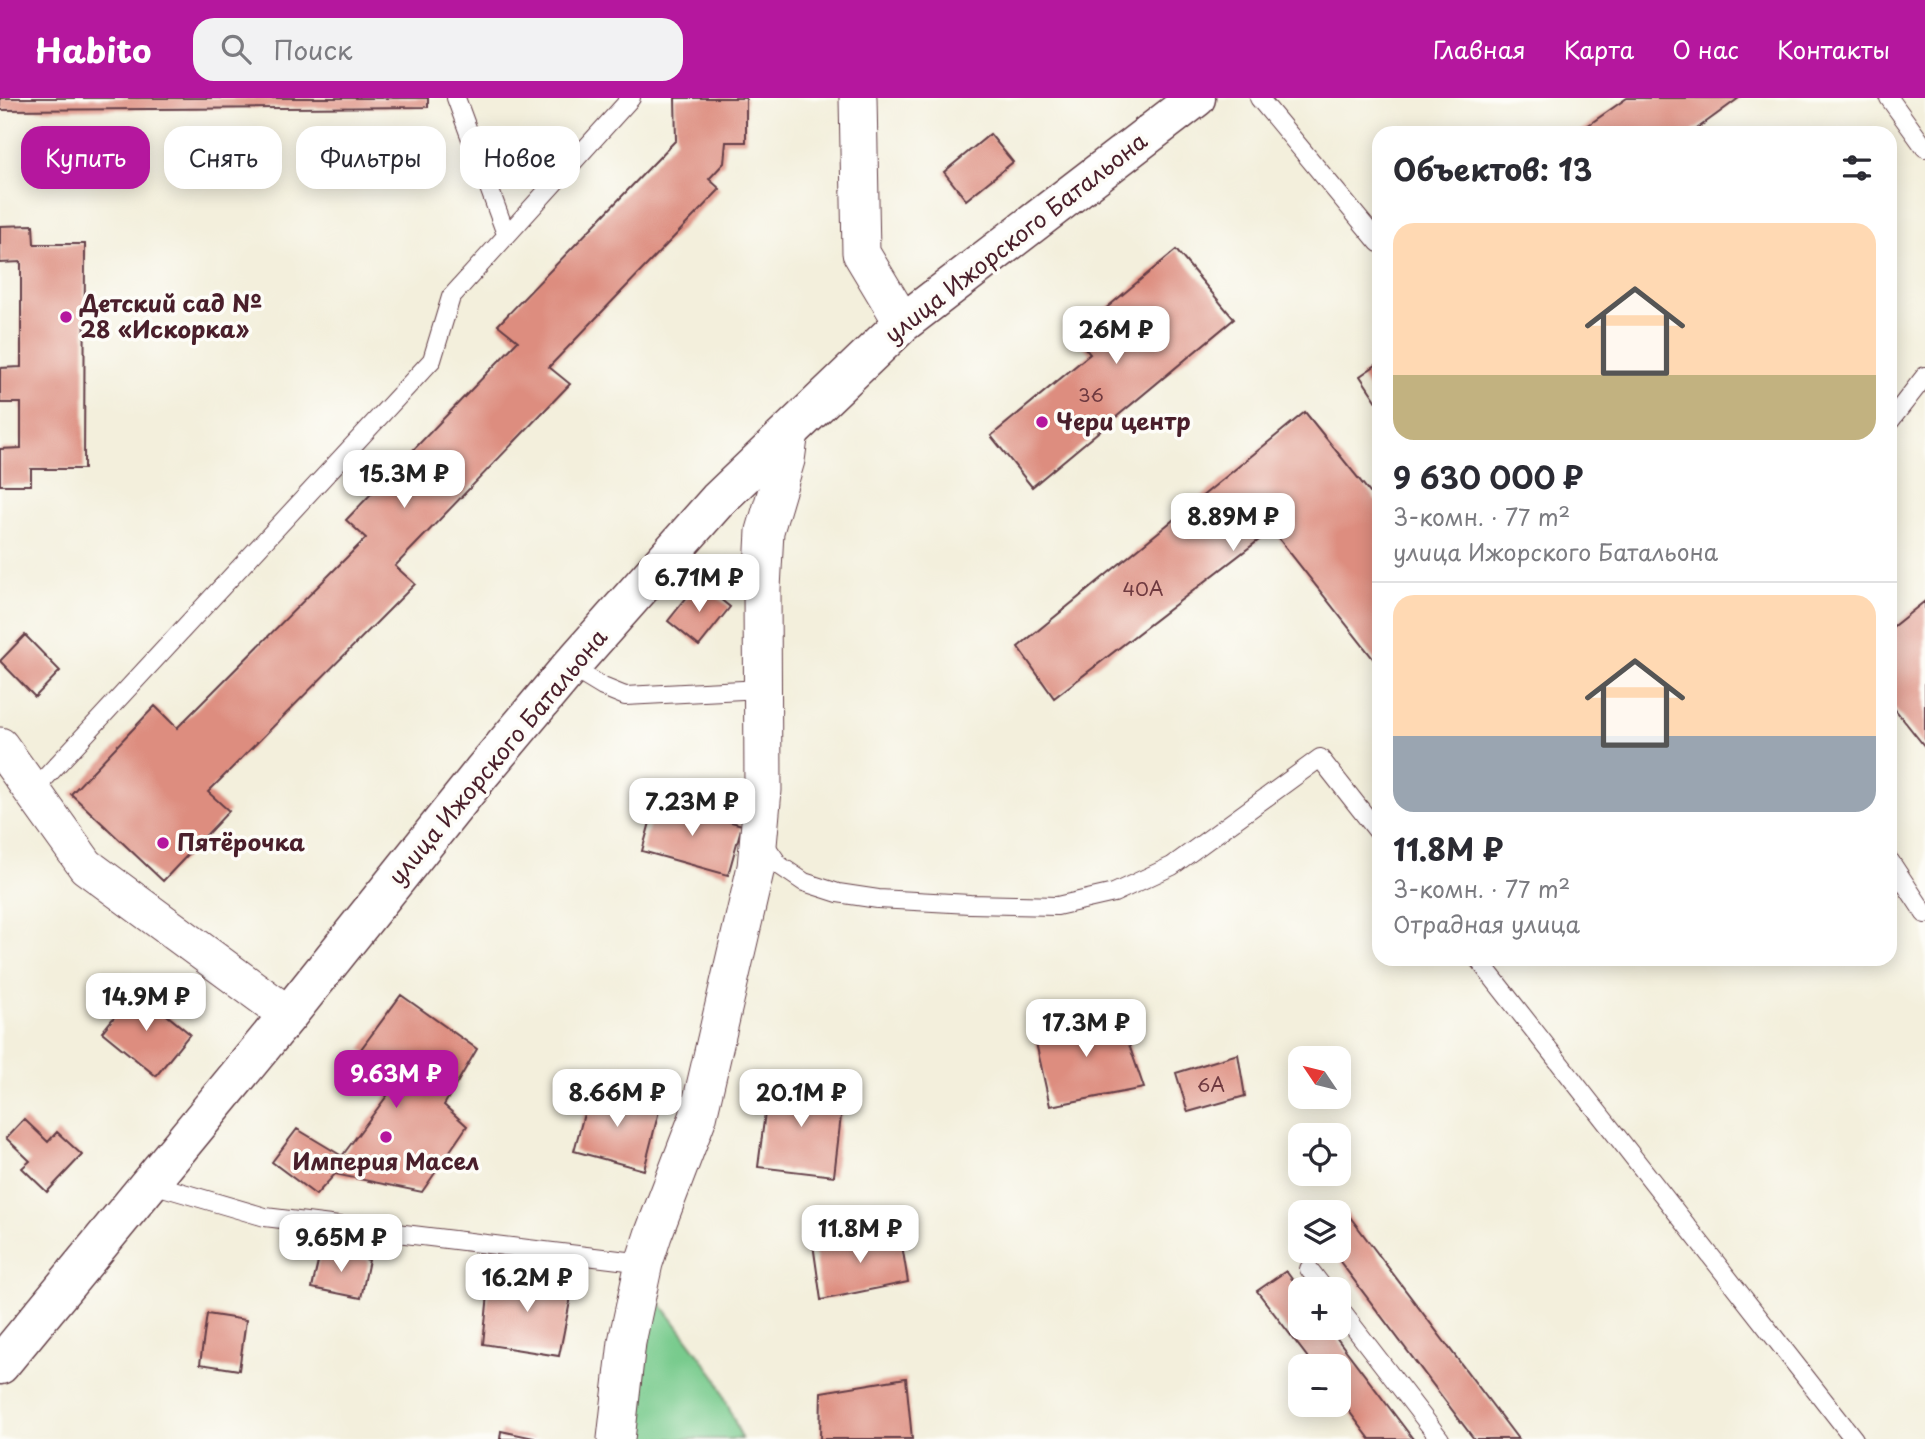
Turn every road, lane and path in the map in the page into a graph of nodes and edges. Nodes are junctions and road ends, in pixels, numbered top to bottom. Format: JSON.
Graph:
{"nodes":[{"id":1,"x":456,"y":98,"type":"edge"},
{"id":2,"x":631,"y":98,"type":"edge"},
{"id":3,"x":858,"y":98,"type":"edge"},
{"id":4,"x":1196,"y":98,"type":"edge"},
{"id":5,"x":1259,"y":98,"type":"edge"},
{"id":6,"x":1889,"y":98,"type":"edge"},
{"id":7,"x":1925,"y":148,"type":"edge"},
{"id":8,"x":506,"y":234,"type":"junction"},
{"id":9,"x":1372,"y":235,"type":"edge"},
{"id":10,"x":903,"y":323,"type":"junction"},
{"id":11,"x":1925,"y":376,"type":"edge"},
{"id":12,"x":1897,"y":412,"type":"edge"},
{"id":13,"x":790,"y":431,"type":"junction"},
{"id":14,"x":570,"y":667,"type":"junction"},
{"id":15,"x":762,"y":689,"type":"junction"},
{"id":16,"x":0,"y":746,"type":"edge"},
{"id":17,"x":33,"y":791,"type":"junction"},
{"id":18,"x":1372,"y":825,"type":"edge"},
{"id":19,"x":759,"y":836,"type":"junction"},
{"id":20,"x":1897,"y":872,"type":"edge"},
{"id":21,"x":1925,"y":914,"type":"edge"},
{"id":22,"x":1483,"y":966,"type":"edge"},
{"id":23,"x":288,"y":1015,"type":"junction"},
{"id":24,"x":149,"y":1183,"type":"junction"},
{"id":25,"x":644,"y":1263,"type":"junction"},
{"id":26,"x":1309,"y":1269,"type":"dead end"},
{"id":27,"x":1315,"y":1277,"type":"edge"},
{"id":28,"x":1351,"y":1324,"type":"edge"},
{"id":29,"x":0,"y":1365,"type":"edge"},
{"id":30,"x":616,"y":1439,"type":"edge"},
{"id":31,"x":1440,"y":1439,"type":"edge"},
{"id":32,"x":1854,"y":1439,"type":"edge"}],
"edges":[{"from":1,"to":8,"type":"lane"},
{"from":2,"to":8,"type":"lane"},
{"from":3,"to":10,"type":"street"},
{"from":4,"to":10,"type":"street","name":"улица Ижорского Батальона"},
{"from":5,"to":9,"type":"lane"},
{"from":6,"to":7,"type":"lane"},
{"from":8,"to":17,"type":"lane"},
{"from":10,"to":13,"type":"street","name":"улица Ижорского Батальона"},
{"from":11,"to":12,"type":"lane"},
{"from":13,"to":14,"type":"street","name":"улица Ижорского Батальона"},
{"from":13,"to":15,"type":"street"},
{"from":14,"to":15,"type":"lane"},
{"from":14,"to":23,"type":"street","name":"улица Ижорского Батальона"},
{"from":15,"to":19,"type":"street"},
{"from":16,"to":17,"type":"street"},
{"from":17,"to":23,"type":"street"},
{"from":18,"to":19,"type":"lane"},
{"from":19,"to":25,"type":"street"},
{"from":20,"to":21,"type":"lane"},
{"from":22,"to":32,"type":"lane"},
{"from":23,"to":24,"type":"street","name":"улица Ижорского Батальона"},
{"from":24,"to":25,"type":"lane"},
{"from":24,"to":29,"type":"street","name":"улица Ижорского Батальона"},
{"from":25,"to":30,"type":"street"},
{"from":26,"to":27,"type":"lane"},
{"from":28,"to":31,"type":"lane"}]}
